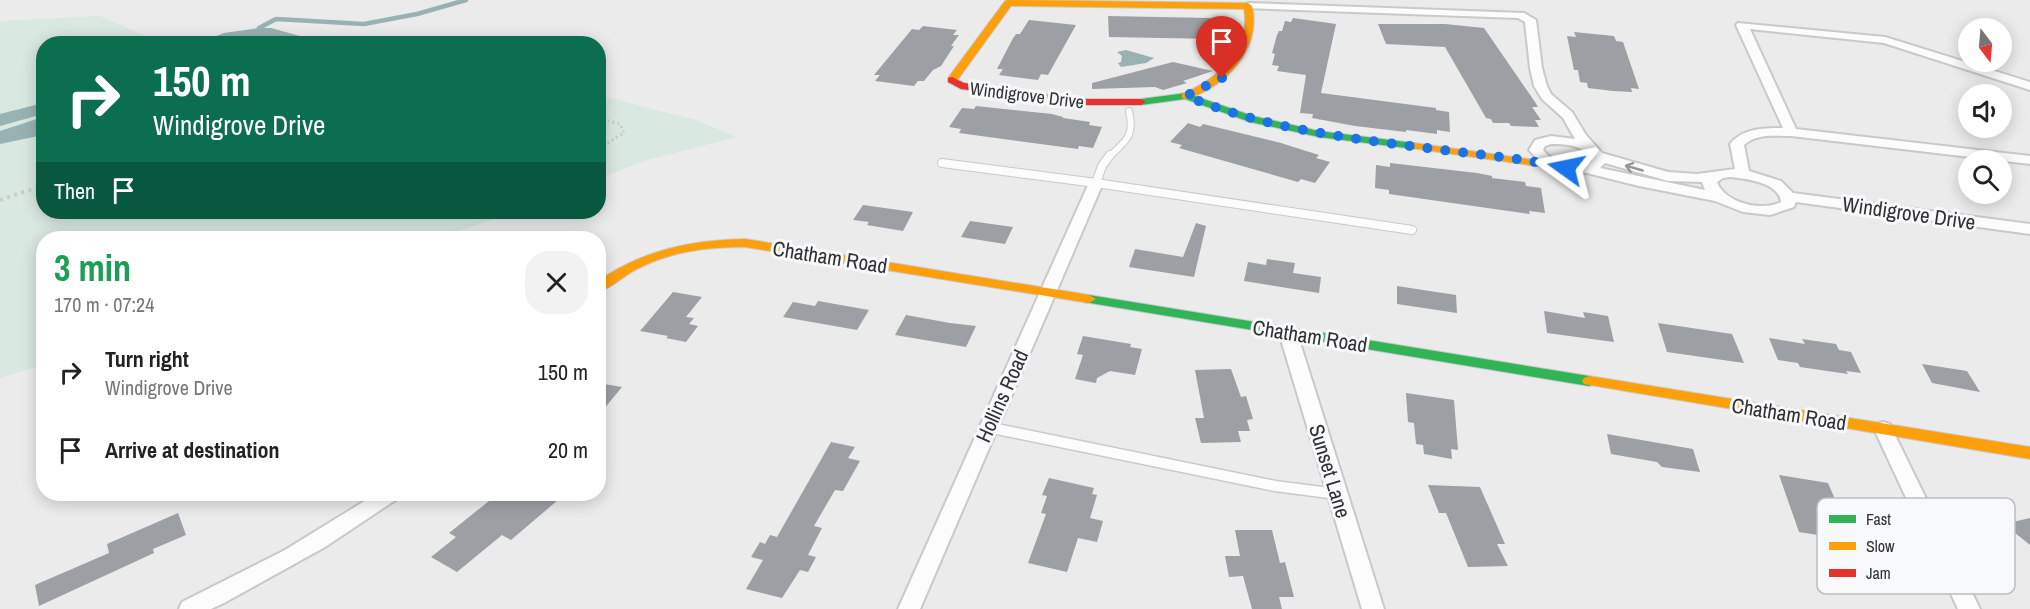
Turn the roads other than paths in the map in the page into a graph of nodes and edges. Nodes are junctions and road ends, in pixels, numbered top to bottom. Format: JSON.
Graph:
{"nodes":[{"id":1,"x":1248,"y":6,"type":"junction"},
{"id":2,"x":2030,"y":86,"type":"edge"},
{"id":3,"x":1186,"y":96,"type":"junction"},
{"id":4,"x":1129,"y":111,"type":"dead end"},
{"id":5,"x":1575,"y":131,"type":"junction"},
{"id":6,"x":1791,"y":132,"type":"junction"},
{"id":7,"x":1558,"y":140,"type":"junction"},
{"id":8,"x":1536,"y":150,"type":"junction"},
{"id":9,"x":1594,"y":152,"type":"junction"},
{"id":10,"x":1513,"y":158,"type":"junction"},
{"id":11,"x":2030,"y":160,"type":"edge"},
{"id":12,"x":942,"y":163,"type":"dead end"},
{"id":13,"x":1557,"y":166,"type":"junction"},
{"id":14,"x":1588,"y":169,"type":"junction"},
{"id":15,"x":1743,"y":174,"type":"junction"},
{"id":16,"x":1712,"y":177,"type":"junction"},
{"id":17,"x":1096,"y":183,"type":"junction"},
{"id":18,"x":1719,"y":197,"type":"junction"},
{"id":19,"x":1789,"y":197,"type":"junction"},
{"id":20,"x":2030,"y":229,"type":"edge"},
{"id":21,"x":1412,"y":230,"type":"dead end"},
{"id":22,"x":606,"y":282,"type":"edge"},
{"id":23,"x":1049,"y":292,"type":"junction"},
{"id":24,"x":1288,"y":333,"type":"junction"},
{"id":25,"x":987,"y":427,"type":"junction"},
{"id":26,"x":1882,"y":429,"type":"junction"},
{"id":27,"x":2030,"y":453,"type":"edge"},
{"id":28,"x":1337,"y":494,"type":"junction"},
{"id":29,"x":1915,"y":498,"type":"edge"},
{"id":30,"x":380,"y":501,"type":"edge"},
{"id":31,"x":1962,"y":594,"type":"edge"},
{"id":32,"x":190,"y":609,"type":"edge"},
{"id":33,"x":909,"y":609,"type":"edge"},
{"id":34,"x":1372,"y":609,"type":"edge"},
{"id":35,"x":1969,"y":609,"type":"edge"}],
"edges":[{"from":1,"to":3,"type":"street","name":"Windigrove Drive"},
{"from":1,"to":3,"type":"street","name":"Windigrove Drive"},
{"from":1,"to":5,"type":"street","name":"Windigrove Drive"},
{"from":2,"to":6,"type":"street"},
{"from":3,"to":10,"type":"street","name":"Windigrove Drive"},
{"from":4,"to":17,"type":"lane"},
{"from":5,"to":7,"type":"street"},
{"from":5,"to":9,"type":"street","name":"Windigrove Drive"},
{"from":6,"to":11,"type":"street"},
{"from":6,"to":15,"type":"street"},
{"from":7,"to":8,"type":"street","name":"Windigrove Drive"},
{"from":7,"to":9,"type":"street"},
{"from":8,"to":10,"type":"street","name":"Windigrove Drive"},
{"from":8,"to":13,"type":"street"},
{"from":9,"to":14,"type":"street"},
{"from":16,"to":9,"type":"street","name":"Windigrove Drive","one_way":true},
{"from":10,"to":13,"type":"street","name":"Windigrove Drive"},
{"from":12,"to":17,"type":"lane"},
{"from":13,"to":14,"type":"street"},
{"from":14,"to":18,"type":"street"},
{"from":15,"to":16,"type":"street","name":"Windigrove Drive"},
{"from":15,"to":19,"type":"street"},
{"from":16,"to":18,"type":"street"},
{"from":17,"to":21,"type":"lane"},
{"from":17,"to":23,"type":"street","name":"Hollins Road"},
{"from":18,"to":19,"type":"street"},
{"from":19,"to":20,"type":"street","name":"Windigrove Drive"},
{"from":22,"to":23,"type":"street","name":"Chatham Road"},
{"from":23,"to":24,"type":"street","name":"Chatham Road"},
{"from":23,"to":25,"type":"street","name":"Hollins Road"},
{"from":24,"to":26,"type":"street","name":"Chatham Road"},
{"from":24,"to":28,"type":"street","name":"Sunset Lane"},
{"from":25,"to":28,"type":"lane"},
{"from":25,"to":33,"type":"street","name":"Hollins Road"},
{"from":26,"to":27,"type":"street","name":"Chatham Road"},
{"from":26,"to":29,"type":"street"},
{"from":28,"to":34,"type":"street","name":"Sunset Lane"},
{"from":30,"to":32,"type":"street"},
{"from":31,"to":35,"type":"street"}]}
